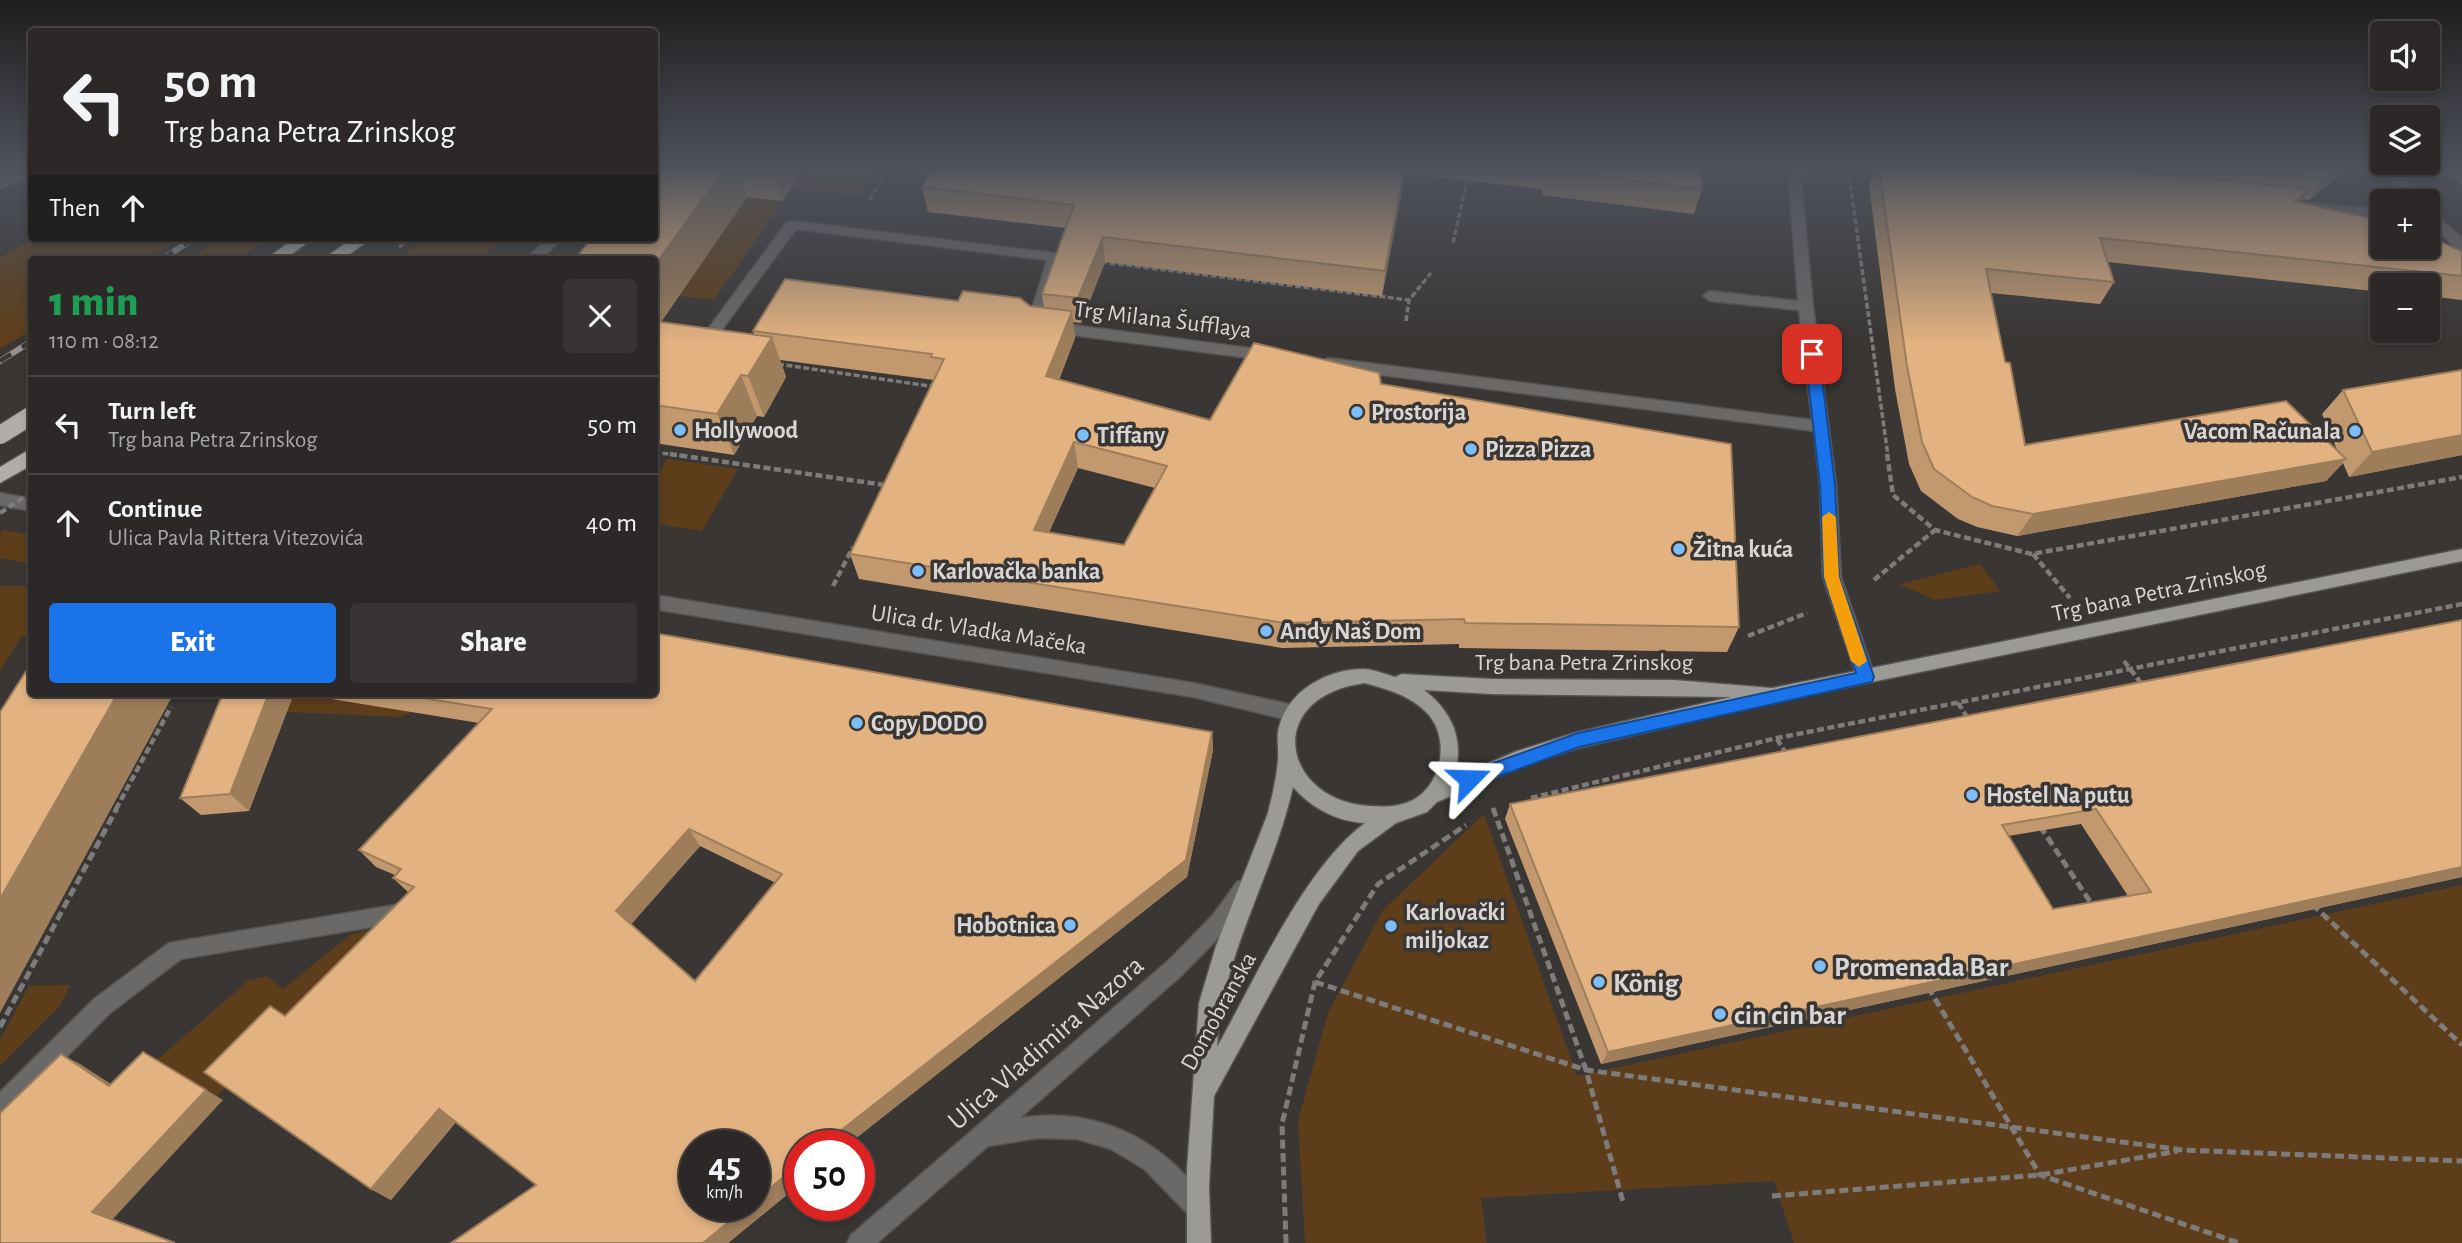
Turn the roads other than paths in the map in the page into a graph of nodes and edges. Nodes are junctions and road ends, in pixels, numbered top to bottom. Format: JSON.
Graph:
{"nodes":[{"id":1,"x":791,"y":226,"type":"edge"},
{"id":2,"x":800,"y":226,"type":"edge"},
{"id":3,"x":1799,"y":226,"type":"edge"},
{"id":4,"x":2440,"y":226,"type":"edge"},
{"id":5,"x":300,"y":242,"type":"edge"},
{"id":6,"x":357,"y":242,"type":"edge"},
{"id":7,"x":552,"y":242,"type":"edge"},
{"id":8,"x":2462,"y":246,"type":"edge"},
{"id":9,"x":279,"y":256,"type":"edge"},
{"id":10,"x":336,"y":256,"type":"edge"},
{"id":11,"x":536,"y":256,"type":"edge"},
{"id":12,"x":1710,"y":296,"type":"dead end"},
{"id":13,"x":1806,"y":306,"type":"junction"},
{"id":14,"x":687,"y":352,"type":"edge"},
{"id":15,"x":1291,"y":358,"type":"edge"},
{"id":16,"x":1318,"y":362,"type":"edge"},
{"id":17,"x":28,"y":418,"type":"edge"},
{"id":18,"x":1821,"y":427,"type":"junction"},
{"id":19,"x":0,"y":435,"type":"edge"},
{"id":20,"x":28,"y":458,"type":"edge"},
{"id":21,"x":0,"y":476,"type":"edge"},
{"id":22,"x":0,"y":499,"type":"edge"},
{"id":23,"x":28,"y":504,"type":"edge"},
{"id":24,"x":2462,"y":555,"type":"edge"},
{"id":25,"x":658,"y":603,"type":"edge"},
{"id":26,"x":1866,"y":677,"type":"junction"},
{"id":27,"x":1389,"y":679,"type":"junction"},
{"id":28,"x":1779,"y":694,"type":"junction"},
{"id":29,"x":1293,"y":713,"type":"junction"},
{"id":30,"x":1287,"y":757,"type":"junction"},
{"id":31,"x":1433,"y":795,"type":"junction"},
{"id":32,"x":1392,"y":815,"type":"junction"},
{"id":33,"x":1256,"y":873,"type":"junction"},
{"id":34,"x":407,"y":912,"type":"edge"},
{"id":35,"x":1203,"y":1093,"type":"junction"},
{"id":36,"x":0,"y":1108,"type":"edge"},
{"id":37,"x":985,"y":1135,"type":"junction"},
{"id":38,"x":1196,"y":1206,"type":"junction"},
{"id":39,"x":859,"y":1243,"type":"edge"},
{"id":40,"x":1199,"y":1243,"type":"edge"}],
"edges":[{"from":1,"to":14,"type":"street","name":"Trg Milana Šufflaya"},
{"from":2,"to":15,"type":"street","name":"Trg Milana Šufflaya"},
{"from":3,"to":13,"type":"street"},
{"from":4,"to":8,"type":"street"},
{"from":5,"to":9,"type":"highway"},
{"from":6,"to":10,"type":"highway"},
{"from":7,"to":11,"type":"street"},
{"from":12,"to":13,"type":"street"},
{"from":13,"to":18,"type":"street"},
{"from":16,"to":18,"type":"street"},
{"from":17,"to":19,"type":"highway","bridge":true},
{"from":18,"to":26,"type":"street"},
{"from":20,"to":21,"type":"highway"},
{"from":22,"to":23,"type":"street"},
{"from":24,"to":26,"type":"main road","name":"Trg bana Petra Zrinskog"},
{"from":25,"to":29,"type":"street","name":"Ulica dr. Vladka Mačeka"},
{"from":26,"to":28,"type":"main road","name":"Trg bana Petra Zrinskog"},
{"from":27,"to":28,"type":"main road","name":"Trg bana Petra Zrinskog"},
{"from":27,"to":29,"type":"main road"},
{"from":27,"to":31,"type":"main road"},
{"from":28,"to":31,"type":"main road","name":"Trg bana Petra Zrinskog"},
{"from":29,"to":30,"type":"main road"},
{"from":30,"to":32,"type":"main road"},
{"from":30,"to":33,"type":"main road","name":"Domobranska"},
{"from":31,"to":32,"type":"main road"},
{"from":32,"to":35,"type":"main road","name":"Domobranska"},
{"from":33,"to":35,"type":"main road","name":"Domobranska"},
{"from":33,"to":37,"type":"street","name":"Ulica Vladimira Nazora"},
{"from":34,"to":36,"type":"street"},
{"from":35,"to":38,"type":"main road"},
{"from":37,"to":38,"type":"street"},
{"from":37,"to":39,"type":"street","name":"Ulica Vladimira Nazora"},
{"from":38,"to":40,"type":"main road"}]}
